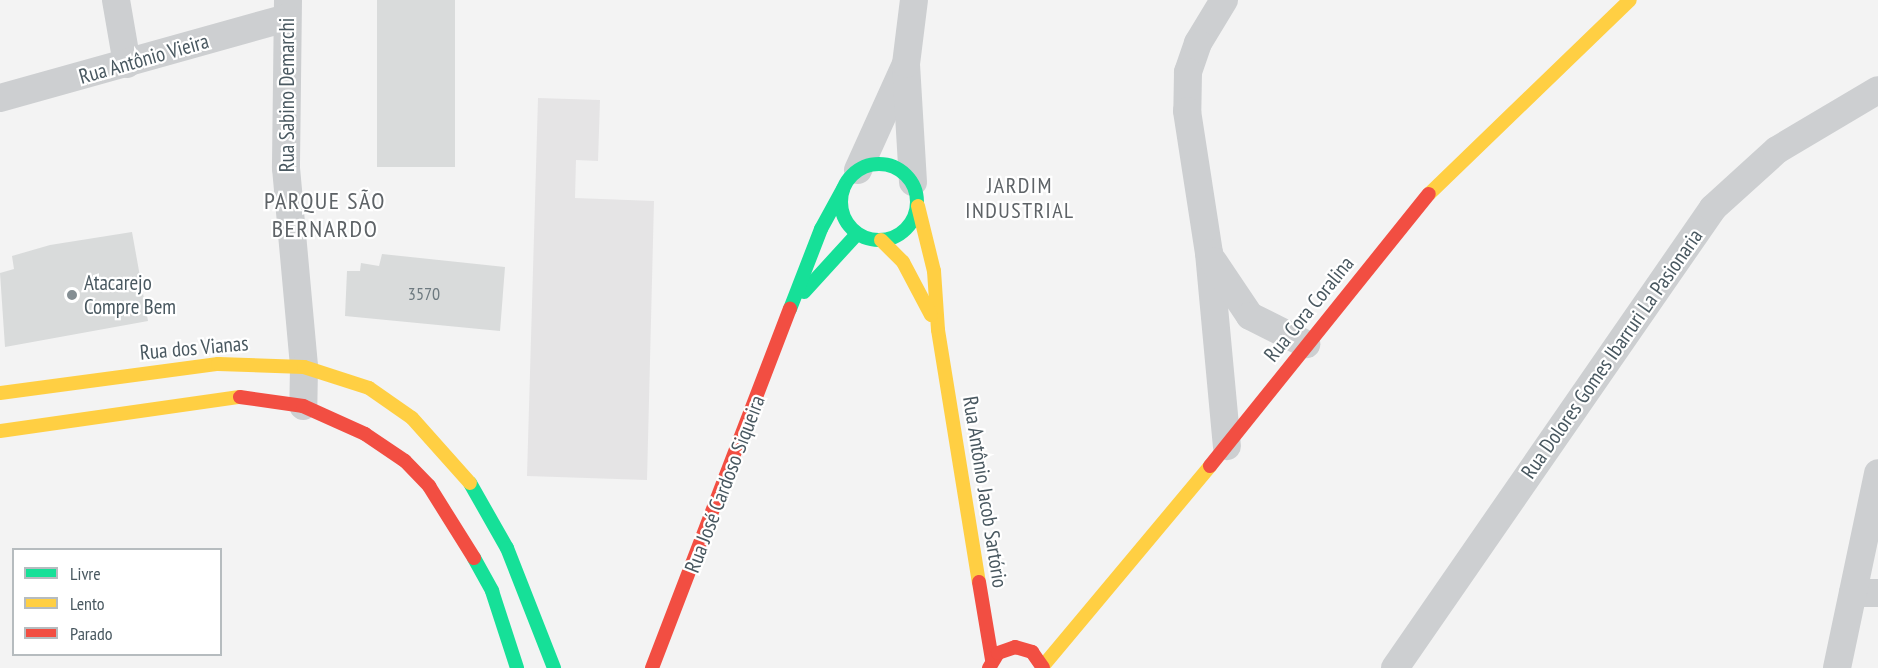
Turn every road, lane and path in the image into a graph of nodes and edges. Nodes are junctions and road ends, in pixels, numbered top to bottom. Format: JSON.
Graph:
{"nodes":[{"id":1,"x":116,"y":0,"type":"edge"},
{"id":2,"x":914,"y":0,"type":"edge"},
{"id":3,"x":1224,"y":0,"type":"edge"},
{"id":4,"x":1630,"y":0,"type":"edge"},
{"id":5,"x":288,"y":9,"type":"edge"},
{"id":6,"x":127,"y":64,"type":"junction"},
{"id":7,"x":906,"y":64,"type":"junction"},
{"id":8,"x":1878,"y":90,"type":"edge"},
{"id":9,"x":0,"y":98,"type":"edge"},
{"id":10,"x":850,"y":179,"type":"junction"},
{"id":11,"x":915,"y":194,"type":"junction"},
{"id":12,"x":857,"y":234,"type":"junction"},
{"id":13,"x":881,"y":240,"type":"junction"},
{"id":14,"x":1209,"y":253,"type":"junction"},
{"id":15,"x":796,"y":300,"type":"junction"},
{"id":16,"x":938,"y":330,"type":"junction"},
{"id":17,"x":1306,"y":344,"type":"junction"},
{"id":18,"x":304,"y":367,"type":"junction"},
{"id":19,"x":0,"y":393,"type":"edge"},
{"id":20,"x":303,"y":406,"type":"junction"},
{"id":21,"x":0,"y":430,"type":"edge"},
{"id":22,"x":1227,"y":446,"type":"junction"},
{"id":23,"x":1878,"y":473,"type":"edge"},
{"id":24,"x":1865,"y":593,"type":"edge"},
{"id":25,"x":991,"y":664,"type":"edge"},
{"id":26,"x":1043,"y":667,"type":"edge"},
{"id":27,"x":517,"y":668,"type":"edge"},
{"id":28,"x":554,"y":668,"type":"edge"},
{"id":29,"x":652,"y":668,"type":"edge"},
{"id":30,"x":1395,"y":668,"type":"edge"},
{"id":31,"x":1837,"y":668,"type":"edge"}],
"edges":[{"from":1,"to":6,"type":"street"},
{"from":2,"to":7,"type":"street","name":"Rua José Cardoso Siqueira"},
{"from":3,"to":14,"type":"street"},
{"from":4,"to":17,"type":"street","name":"Rua Cora Coralina"},
{"from":5,"to":6,"type":"street","name":"Rua Antônio Vieira"},
{"from":5,"to":18,"type":"street","name":"Rua Sabino Demarchi"},
{"from":6,"to":9,"type":"street","name":"Rua Antônio Vieira"},
{"from":7,"to":10,"type":"street","name":"Rua José Cardoso Siqueira"},
{"from":7,"to":11,"type":"street","name":"Rua José Cardoso Siqueira"},
{"from":8,"to":30,"type":"street","name":"Rua Dolores Gomes Ibarruri La Pasionaria"},
{"from":10,"to":11,"type":"street"},
{"from":10,"to":12,"type":"street"},
{"from":10,"to":15,"type":"street","name":"Rua José Cardoso Siqueira"},
{"from":11,"to":13,"type":"street"},
{"from":11,"to":16,"type":"street","name":"Rua Antônio Jacob Sartório"},
{"from":12,"to":13,"type":"street"},
{"from":12,"to":15,"type":"street","name":"Rua José Cardoso Siqueira"},
{"from":13,"to":16,"type":"street","name":"Rua Antônio Jacob Sartório"},
{"from":14,"to":17,"type":"street"},
{"from":14,"to":22,"type":"street"},
{"from":15,"to":29,"type":"street","name":"Rua José Cardoso Siqueira"},
{"from":16,"to":25,"type":"street","name":"Rua Antônio Jacob Sartório"},
{"from":17,"to":22,"type":"street","name":"Rua Cora Coralina"},
{"from":18,"to":19,"type":"street","name":"Rua dos Vianas"},
{"from":18,"to":20,"type":"street","name":"Rua Sabino Demarchi"},
{"from":18,"to":28,"type":"street","name":"Rua dos Vianas"},
{"from":20,"to":21,"type":"street"},
{"from":20,"to":27,"type":"street"},
{"from":22,"to":26,"type":"street","name":"Rua Cora Coralina"},
{"from":23,"to":24,"type":"street"},
{"from":24,"to":31,"type":"street"},
{"from":25,"to":26,"type":"street"}]}
